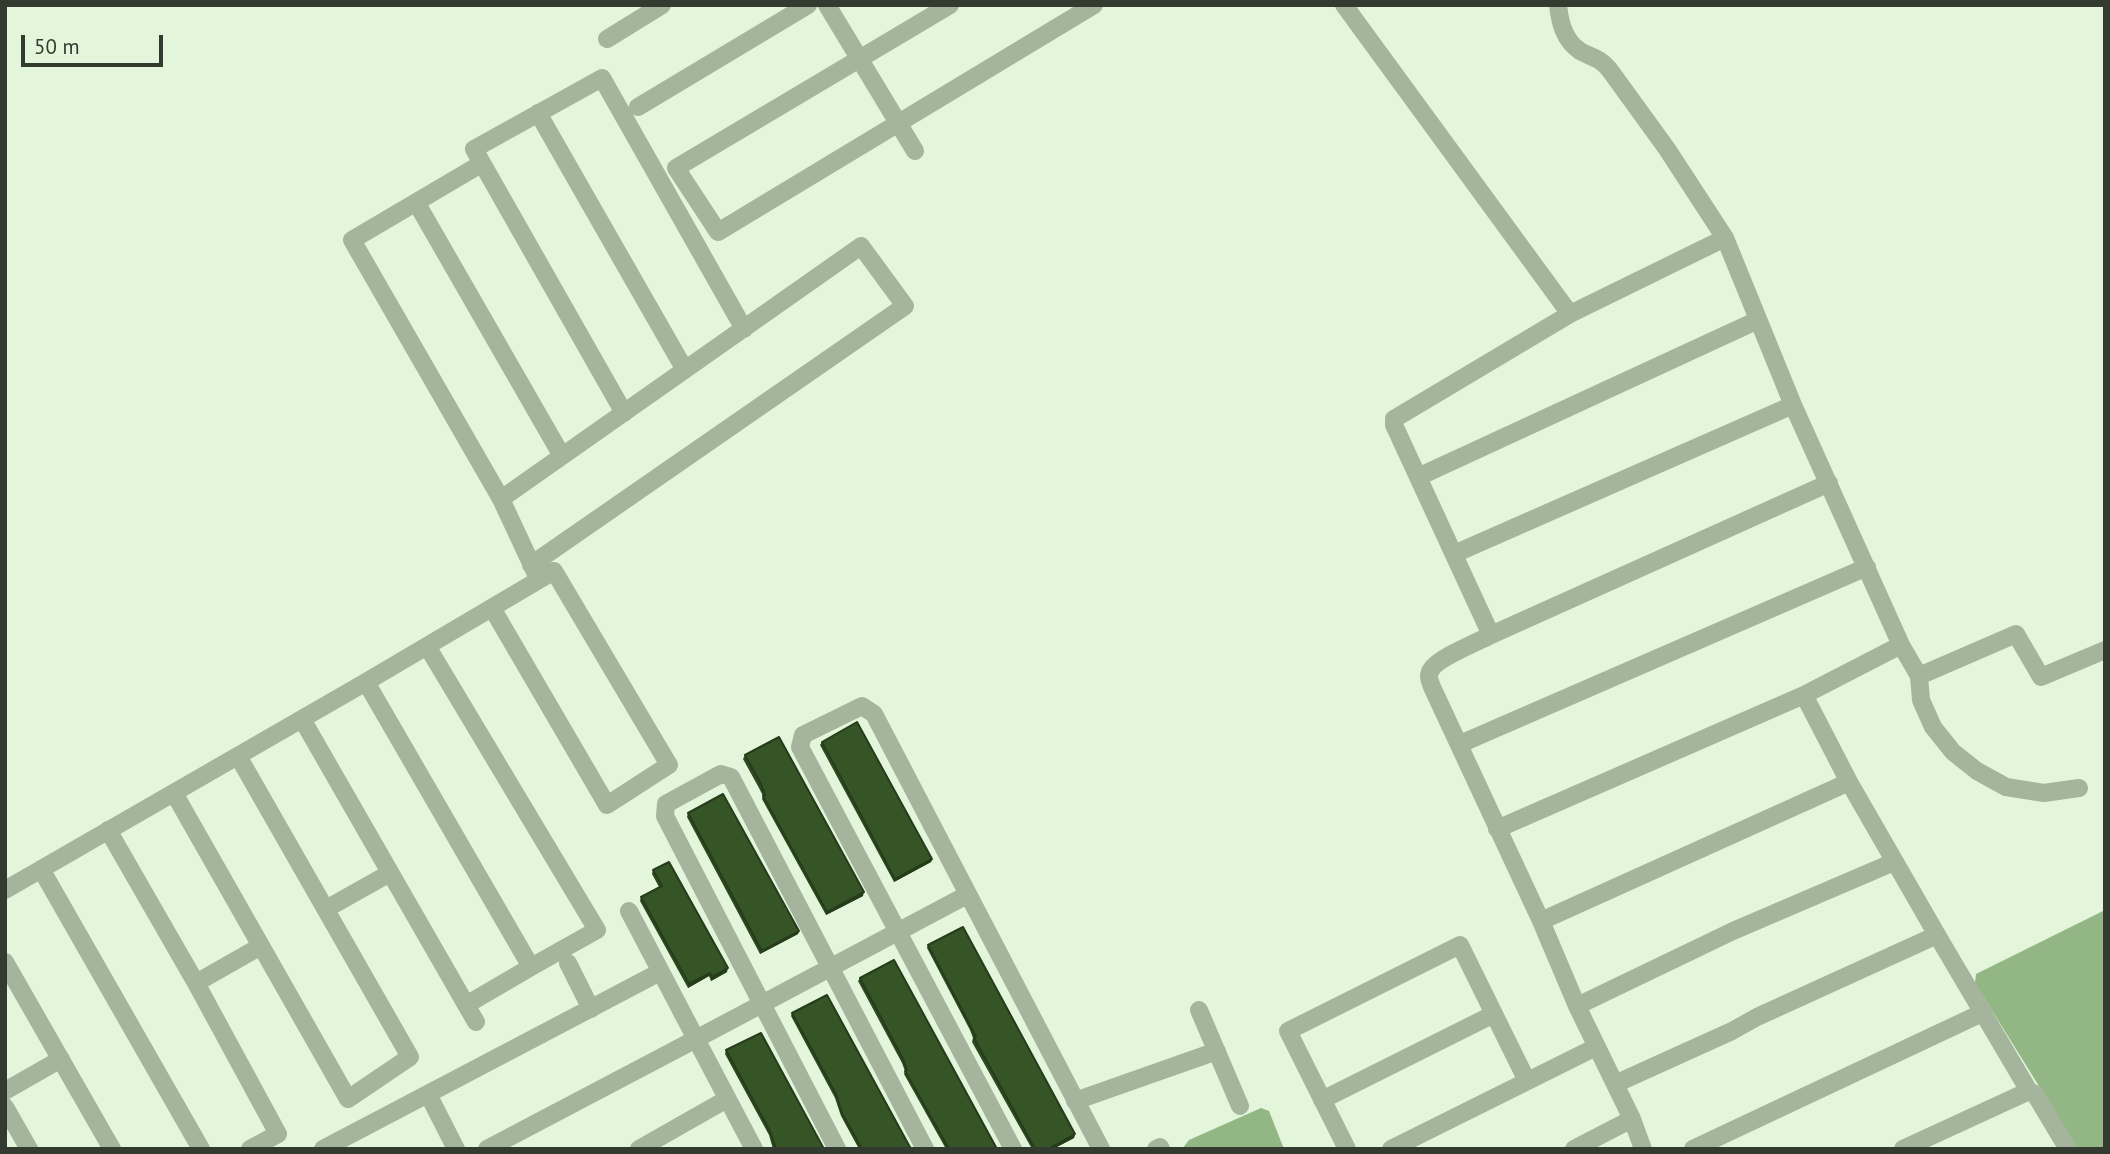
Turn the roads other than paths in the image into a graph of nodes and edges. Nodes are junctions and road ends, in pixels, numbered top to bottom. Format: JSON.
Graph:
{"nodes":[{"id":1,"x":662,"y":5,"type":"edge"},
{"id":2,"x":807,"y":5,"type":"edge"},
{"id":3,"x":827,"y":5,"type":"edge"},
{"id":4,"x":950,"y":5,"type":"edge"},
{"id":5,"x":1094,"y":5,"type":"edge"},
{"id":6,"x":1345,"y":5,"type":"edge"},
{"id":7,"x":1558,"y":5,"type":"edge"},
{"id":8,"x":607,"y":39,"type":"dead end"},
{"id":9,"x":860,"y":59,"type":"junction"},
{"id":10,"x":638,"y":107,"type":"dead end"},
{"id":11,"x":538,"y":113,"type":"junction"},
{"id":12,"x":898,"y":123,"type":"junction"},
{"id":13,"x":915,"y":151,"type":"dead end"},
{"id":14,"x":481,"y":164,"type":"junction"},
{"id":15,"x":416,"y":202,"type":"junction"},
{"id":16,"x":1725,"y":238,"type":"junction"},
{"id":17,"x":1570,"y":314,"type":"junction"},
{"id":18,"x":1758,"y":320,"type":"junction"},
{"id":19,"x":744,"y":329,"type":"junction"},
{"id":20,"x":685,"y":370,"type":"junction"},
{"id":21,"x":1793,"y":405,"type":"junction"},
{"id":22,"x":624,"y":413,"type":"junction"},
{"id":23,"x":562,"y":456,"type":"junction"},
{"id":24,"x":1418,"y":477,"type":"junction"},
{"id":25,"x":1829,"y":483,"type":"junction"},
{"id":26,"x":500,"y":499,"type":"junction"},
{"id":27,"x":1454,"y":554,"type":"junction"},
{"id":28,"x":1867,"y":567,"type":"junction"},
{"id":29,"x":535,"y":573,"type":"junction"},
{"id":30,"x":492,"y":608,"type":"junction"},
{"id":31,"x":1492,"y":635,"type":"junction"},
{"id":32,"x":1901,"y":645,"type":"junction"},
{"id":33,"x":427,"y":646,"type":"junction"},
{"id":34,"x":2105,"y":650,"type":"edge"},
{"id":35,"x":1919,"y":676,"type":"junction"},
{"id":36,"x":366,"y":682,"type":"junction"},
{"id":37,"x":1804,"y":695,"type":"junction"},
{"id":38,"x":302,"y":719,"type":"junction"},
{"id":39,"x":1460,"y":744,"type":"junction"},
{"id":40,"x":238,"y":756,"type":"junction"},
{"id":41,"x":1849,"y":782,"type":"junction"},
{"id":42,"x":2079,"y":788,"type":"dead end"},
{"id":43,"x":174,"y":793,"type":"junction"},
{"id":44,"x":1497,"y":829,"type":"junction"},
{"id":45,"x":108,"y":831,"type":"junction"},
{"id":46,"x":1895,"y":862,"type":"junction"},
{"id":47,"x":41,"y":869,"type":"junction"},
{"id":48,"x":390,"y":873,"type":"junction"},
{"id":49,"x":5,"y":890,"type":"edge"},
{"id":50,"x":967,"y":895,"type":"junction"},
{"id":51,"x":326,"y":909,"type":"junction"},
{"id":52,"x":629,"y":911,"type":"dead end"},
{"id":53,"x":1541,"y":920,"type":"junction"},
{"id":54,"x":898,"y":932,"type":"junction"},
{"id":55,"x":1937,"y":935,"type":"junction"},
{"id":56,"x":261,"y":946,"type":"junction"},
{"id":57,"x":5,"y":962,"type":"edge"},
{"id":58,"x":568,"y":962,"type":"dead end"},
{"id":59,"x":531,"y":967,"type":"junction"},
{"id":60,"x":830,"y":968,"type":"junction"},
{"id":61,"x":660,"y":972,"type":"junction"},
{"id":62,"x":196,"y":983,"type":"junction"},
{"id":63,"x":466,"y":1005,"type":"junction"},
{"id":64,"x":761,"y":1005,"type":"junction"},
{"id":65,"x":1577,"y":1006,"type":"junction"},
{"id":66,"x":591,"y":1009,"type":"junction"},
{"id":67,"x":1199,"y":1010,"type":"dead end"},
{"id":68,"x":1984,"y":1012,"type":"junction"},
{"id":69,"x":1494,"y":1014,"type":"junction"},
{"id":70,"x":476,"y":1022,"type":"dead end"},
{"id":71,"x":696,"y":1039,"type":"junction"},
{"id":72,"x":1596,"y":1046,"type":"junction"},
{"id":73,"x":1216,"y":1051,"type":"junction"},
{"id":74,"x":61,"y":1059,"type":"junction"},
{"id":75,"x":1527,"y":1081,"type":"junction"},
{"id":76,"x":1615,"y":1084,"type":"junction"},
{"id":77,"x":5,"y":1091,"type":"edge"},
{"id":78,"x":2029,"y":1091,"type":"junction"},
{"id":79,"x":428,"y":1094,"type":"junction"},
{"id":80,"x":727,"y":1099,"type":"junction"},
{"id":81,"x":1322,"y":1100,"type":"junction"},
{"id":82,"x":1075,"y":1101,"type":"junction"},
{"id":83,"x":1240,"y":1106,"type":"dead end"},
{"id":84,"x":5,"y":1107,"type":"edge"},
{"id":85,"x":1632,"y":1119,"type":"junction"},
{"id":86,"x":29,"y":1149,"type":"edge"},
{"id":87,"x":112,"y":1149,"type":"edge"},
{"id":88,"x":201,"y":1149,"type":"edge"},
{"id":89,"x":250,"y":1149,"type":"edge"},
{"id":90,"x":323,"y":1149,"type":"edge"},
{"id":91,"x":456,"y":1149,"type":"edge"},
{"id":92,"x":487,"y":1149,"type":"edge"},
{"id":93,"x":639,"y":1149,"type":"edge"},
{"id":94,"x":754,"y":1149,"type":"edge"},
{"id":95,"x":837,"y":1149,"type":"edge"},
{"id":96,"x":925,"y":1149,"type":"edge"},
{"id":97,"x":1013,"y":1149,"type":"edge"},
{"id":98,"x":1101,"y":1149,"type":"edge"},
{"id":99,"x":1346,"y":1149,"type":"edge"},
{"id":100,"x":1391,"y":1149,"type":"edge"},
{"id":101,"x":1574,"y":1149,"type":"edge"},
{"id":102,"x":1643,"y":1149,"type":"edge"},
{"id":103,"x":1693,"y":1149,"type":"edge"},
{"id":104,"x":1903,"y":1149,"type":"edge"},
{"id":105,"x":2068,"y":1149,"type":"edge"}],
"edges":[{"from":1,"to":8,"type":"street"},
{"from":2,"to":10,"type":"street"},
{"from":3,"to":9,"type":"street"},
{"from":4,"to":9,"type":"street"},
{"from":5,"to":12,"type":"street"},
{"from":6,"to":17,"type":"street"},
{"from":7,"to":16,"type":"street"},
{"from":9,"to":12,"type":"street"},
{"from":9,"to":12,"type":"street"},
{"from":11,"to":14,"type":"street"},
{"from":11,"to":19,"type":"street"},
{"from":11,"to":20,"type":"street"},
{"from":12,"to":13,"type":"street"},
{"from":14,"to":15,"type":"street"},
{"from":14,"to":22,"type":"street"},
{"from":15,"to":23,"type":"street"},
{"from":15,"to":26,"type":"street"},
{"from":16,"to":17,"type":"street"},
{"from":16,"to":18,"type":"street"},
{"from":17,"to":24,"type":"street"},
{"from":18,"to":21,"type":"street"},
{"from":18,"to":24,"type":"street"},
{"from":19,"to":20,"type":"street"},
{"from":19,"to":29,"type":"street"},
{"from":20,"to":22,"type":"street"},
{"from":21,"to":25,"type":"street"},
{"from":21,"to":27,"type":"street"},
{"from":22,"to":23,"type":"street"},
{"from":23,"to":26,"type":"street"},
{"from":24,"to":27,"type":"street"},
{"from":25,"to":28,"type":"street"},
{"from":25,"to":31,"type":"street"},
{"from":26,"to":29,"type":"street"},
{"from":27,"to":31,"type":"street"},
{"from":28,"to":32,"type":"street"},
{"from":28,"to":39,"type":"street"},
{"from":29,"to":30,"type":"street"},
{"from":29,"to":30,"type":"street"},
{"from":30,"to":33,"type":"street"},
{"from":31,"to":39,"type":"street"},
{"from":32,"to":35,"type":"street"},
{"from":32,"to":37,"type":"street"},
{"from":33,"to":36,"type":"street"},
{"from":33,"to":59,"type":"street"},
{"from":34,"to":35,"type":"street"},
{"from":35,"to":42,"type":"street"},
{"from":36,"to":38,"type":"street"},
{"from":36,"to":59,"type":"street"},
{"from":37,"to":41,"type":"street"},
{"from":37,"to":44,"type":"street"},
{"from":38,"to":40,"type":"street"},
{"from":38,"to":48,"type":"street"},
{"from":39,"to":44,"type":"street"},
{"from":40,"to":43,"type":"street"},
{"from":40,"to":51,"type":"street"},
{"from":41,"to":46,"type":"street"},
{"from":41,"to":53,"type":"street"},
{"from":43,"to":45,"type":"street"},
{"from":43,"to":56,"type":"street"},
{"from":44,"to":53,"type":"street"},
{"from":45,"to":47,"type":"street"},
{"from":45,"to":62,"type":"street"},
{"from":46,"to":55,"type":"street"},
{"from":46,"to":65,"type":"street"},
{"from":47,"to":49,"type":"street"},
{"from":47,"to":88,"type":"street"},
{"from":48,"to":51,"type":"street"},
{"from":48,"to":63,"type":"street"},
{"from":50,"to":54,"type":"street"},
{"from":50,"to":54,"type":"street"},
{"from":50,"to":82,"type":"street"},
{"from":51,"to":56,"type":"street"},
{"from":52,"to":61,"type":"street"},
{"from":53,"to":65,"type":"street"},
{"from":54,"to":60,"type":"street"},
{"from":54,"to":97,"type":"street"},
{"from":55,"to":68,"type":"street"},
{"from":55,"to":76,"type":"street"},
{"from":56,"to":62,"type":"street"},
{"from":57,"to":74,"type":"street"},
{"from":58,"to":66,"type":"street"},
{"from":59,"to":63,"type":"street"},
{"from":60,"to":64,"type":"street"},
{"from":60,"to":64,"type":"street"},
{"from":60,"to":96,"type":"street"},
{"from":61,"to":66,"type":"street"},
{"from":61,"to":71,"type":"street"},
{"from":62,"to":89,"type":"street"},
{"from":63,"to":70,"type":"street"},
{"from":64,"to":71,"type":"street"},
{"from":64,"to":95,"type":"street"},
{"from":65,"to":72,"type":"street"},
{"from":66,"to":79,"type":"street"},
{"from":67,"to":73,"type":"street"},
{"from":68,"to":78,"type":"street"},
{"from":68,"to":103,"type":"street"},
{"from":69,"to":75,"type":"street"},
{"from":69,"to":81,"type":"street"},
{"from":69,"to":81,"type":"street"},
{"from":71,"to":80,"type":"street"},
{"from":71,"to":92,"type":"street"},
{"from":72,"to":75,"type":"street"},
{"from":72,"to":76,"type":"street"},
{"from":73,"to":82,"type":"street"},
{"from":73,"to":83,"type":"street"},
{"from":74,"to":77,"type":"street"},
{"from":74,"to":87,"type":"street"},
{"from":75,"to":100,"type":"street"},
{"from":76,"to":85,"type":"street"},
{"from":78,"to":104,"type":"street"},
{"from":78,"to":105,"type":"street"},
{"from":79,"to":90,"type":"street"},
{"from":79,"to":91,"type":"street"},
{"from":80,"to":93,"type":"street"},
{"from":80,"to":94,"type":"street"},
{"from":81,"to":99,"type":"street"},
{"from":82,"to":98,"type":"street"},
{"from":84,"to":86,"type":"street"},
{"from":85,"to":101,"type":"street"},
{"from":85,"to":102,"type":"street"}]}
